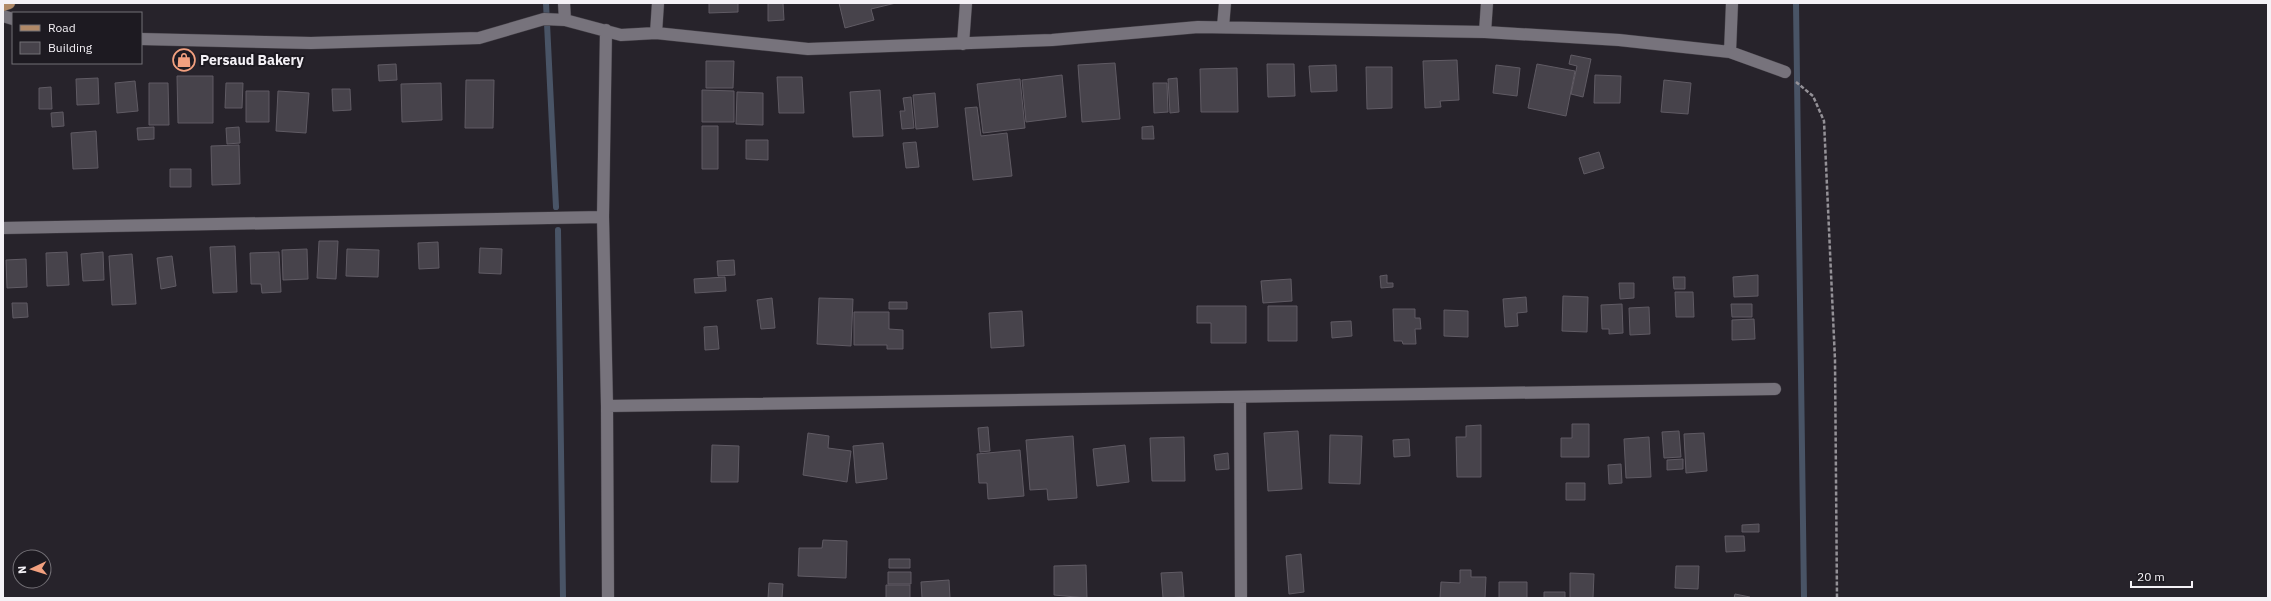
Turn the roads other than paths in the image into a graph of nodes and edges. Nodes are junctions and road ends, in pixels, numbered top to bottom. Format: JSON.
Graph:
{"nodes":[{"id":1,"x":9,"y":3,"type":"edge"},
{"id":2,"x":564,"y":3,"type":"edge"},
{"id":3,"x":658,"y":3,"type":"edge"},
{"id":4,"x":966,"y":3,"type":"edge"},
{"id":5,"x":1225,"y":3,"type":"edge"},
{"id":6,"x":1487,"y":3,"type":"edge"},
{"id":7,"x":1732,"y":3,"type":"edge"},
{"id":8,"x":3,"y":5,"type":"edge"},
{"id":9,"x":565,"y":20,"type":"junction"},
{"id":10,"x":1223,"y":27,"type":"junction"},
{"id":11,"x":606,"y":30,"type":"junction"},
{"id":12,"x":1485,"y":32,"type":"junction"},
{"id":13,"x":656,"y":33,"type":"junction"},
{"id":14,"x":142,"y":39,"type":"edge"},
{"id":15,"x":963,"y":44,"type":"junction"},
{"id":16,"x":1730,"y":52,"type":"junction"},
{"id":17,"x":1785,"y":72,"type":"road end"},
{"id":18,"x":603,"y":216,"type":"junction"},
{"id":19,"x":3,"y":228,"type":"edge"},
{"id":20,"x":1775,"y":389,"type":"dead end"},
{"id":21,"x":1240,"y":397,"type":"junction"},
{"id":22,"x":607,"y":406,"type":"junction"},
{"id":23,"x":608,"y":598,"type":"edge"},
{"id":24,"x":1241,"y":598,"type":"edge"}],
"edges":[{"from":1,"to":8,"type":"main road"},
{"from":2,"to":9,"type":"street"},
{"from":3,"to":13,"type":"street"},
{"from":4,"to":15,"type":"street"},
{"from":5,"to":10,"type":"street"},
{"from":6,"to":12,"type":"street"},
{"from":7,"to":16,"type":"street"},
{"from":9,"to":11,"type":"street"},
{"from":9,"to":14,"type":"street"},
{"from":10,"to":12,"type":"street"},
{"from":10,"to":15,"type":"street"},
{"from":11,"to":13,"type":"street"},
{"from":11,"to":18,"type":"street"},
{"from":12,"to":16,"type":"street"},
{"from":13,"to":15,"type":"street"},
{"from":16,"to":17,"type":"street"},
{"from":18,"to":19,"type":"street"},
{"from":18,"to":22,"type":"street"},
{"from":20,"to":21,"type":"street"},
{"from":21,"to":22,"type":"street"},
{"from":21,"to":24,"type":"street"},
{"from":22,"to":23,"type":"street"}]}
